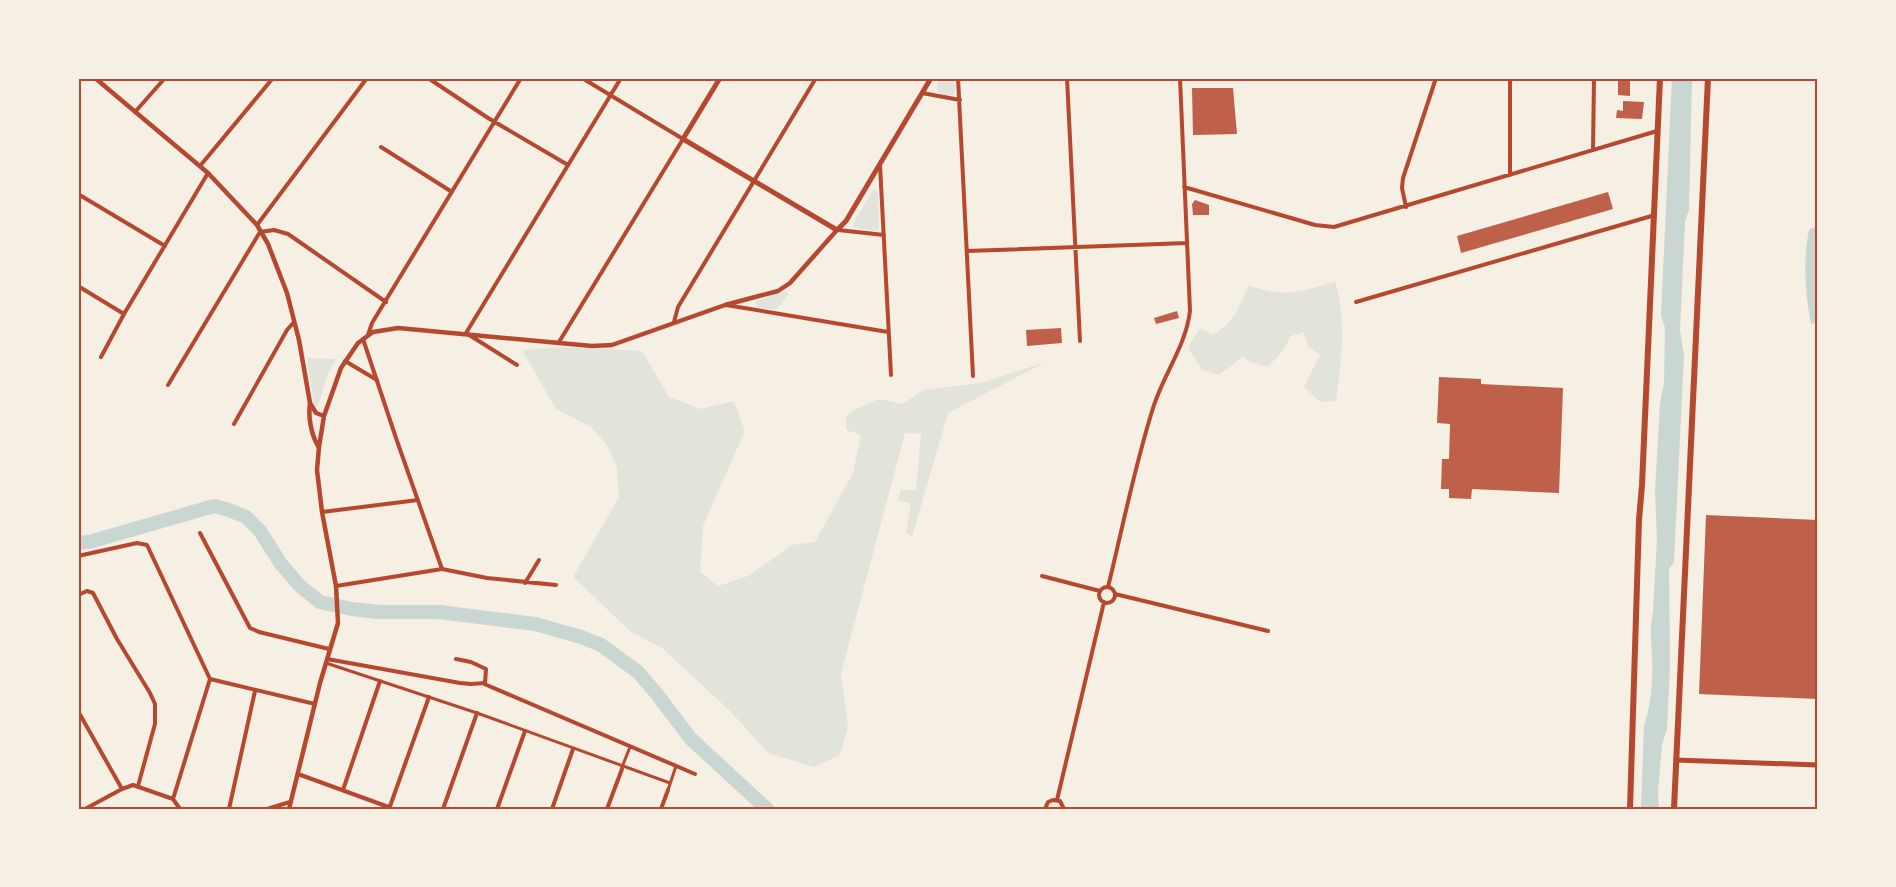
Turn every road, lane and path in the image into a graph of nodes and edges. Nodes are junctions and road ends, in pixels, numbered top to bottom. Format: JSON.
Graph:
{"nodes":[{"id":1,"x":95,"y":78,"type":"edge"},
{"id":2,"x":165,"y":78,"type":"edge"},
{"id":3,"x":273,"y":78,"type":"edge"},
{"id":4,"x":367,"y":78,"type":"edge"},
{"id":5,"x":428,"y":78,"type":"edge"},
{"id":6,"x":521,"y":78,"type":"edge"},
{"id":7,"x":582,"y":78,"type":"edge"},
{"id":8,"x":621,"y":78,"type":"edge"},
{"id":9,"x":720,"y":78,"type":"edge"},
{"id":10,"x":816,"y":78,"type":"edge"},
{"id":11,"x":931,"y":78,"type":"edge"},
{"id":12,"x":958,"y":78,"type":"edge"},
{"id":13,"x":1067,"y":78,"type":"edge"},
{"id":14,"x":1180,"y":78,"type":"edge"},
{"id":15,"x":1436,"y":78,"type":"edge"},
{"id":16,"x":1510,"y":78,"type":"edge"},
{"id":17,"x":1594,"y":78,"type":"edge"},
{"id":18,"x":1660,"y":78,"type":"edge"},
{"id":19,"x":1708,"y":78,"type":"edge"},
{"id":20,"x":922,"y":93,"type":"junction"},
{"id":21,"x":610,"y":95,"type":"junction"},
{"id":22,"x":960,"y":100,"type":"junction"},
{"id":23,"x":135,"y":112,"type":"junction"},
{"id":24,"x":495,"y":122,"type":"junction"},
{"id":25,"x":1657,"y":131,"type":"junction"},
{"id":26,"x":683,"y":139,"type":"junction"},
{"id":27,"x":381,"y":147,"type":"dead end"},
{"id":28,"x":1593,"y":150,"type":"junction"},
{"id":29,"x":880,"y":164,"type":"junction"},
{"id":30,"x":568,"y":165,"type":"junction"},
{"id":31,"x":200,"y":166,"type":"junction"},
{"id":32,"x":208,"y":173,"type":"junction"},
{"id":33,"x":1510,"y":175,"type":"junction"},
{"id":34,"x":754,"y":181,"type":"junction"},
{"id":35,"x":1184,"y":187,"type":"junction"},
{"id":36,"x":452,"y":192,"type":"junction"},
{"id":37,"x":78,"y":194,"type":"edge"},
{"id":38,"x":1406,"y":207,"type":"junction"},
{"id":39,"x":1654,"y":215,"type":"junction"},
{"id":40,"x":257,"y":225,"type":"junction"},
{"id":41,"x":837,"y":230,"type":"junction"},
{"id":42,"x":260,"y":232,"type":"junction"},
{"id":43,"x":884,"y":235,"type":"junction"},
{"id":44,"x":1187,"y":243,"type":"junction"},
{"id":45,"x":165,"y":246,"type":"junction"},
{"id":46,"x":1076,"y":248,"type":"junction"},
{"id":47,"x":967,"y":251,"type":"junction"},
{"id":48,"x":78,"y":286,"type":"edge"},
{"id":49,"x":386,"y":302,"type":"junction"},
{"id":50,"x":1356,"y":302,"type":"dead end"},
{"id":51,"x":725,"y":305,"type":"junction"},
{"id":52,"x":124,"y":314,"type":"junction"},
{"id":53,"x":294,"y":322,"type":"junction"},
{"id":54,"x":674,"y":322,"type":"junction"},
{"id":55,"x":888,"y":332,"type":"junction"},
{"id":56,"x":466,"y":333,"type":"junction"},
{"id":57,"x":365,"y":337,"type":"junction"},
{"id":58,"x":1080,"y":341,"type":"dead end"},
{"id":59,"x":559,"y":342,"type":"junction"},
{"id":60,"x":101,"y":357,"type":"dead end"},
{"id":61,"x":345,"y":361,"type":"junction"},
{"id":62,"x":517,"y":365,"type":"dead end"},
{"id":63,"x":891,"y":375,"type":"dead end"},
{"id":64,"x":973,"y":376,"type":"dead end"},
{"id":65,"x":377,"y":381,"type":"junction"},
{"id":66,"x":168,"y":385,"type":"dead end"},
{"id":67,"x":310,"y":403,"type":"junction"},
{"id":68,"x":324,"y":416,"type":"junction"},
{"id":69,"x":234,"y":424,"type":"dead end"},
{"id":70,"x":319,"y":447,"type":"junction"},
{"id":71,"x":418,"y":500,"type":"junction"},
{"id":72,"x":322,"y":512,"type":"junction"},
{"id":73,"x":200,"y":533,"type":"dead end"},
{"id":74,"x":78,"y":556,"type":"edge"},
{"id":75,"x":539,"y":560,"type":"dead end"},
{"id":76,"x":442,"y":568,"type":"junction"},
{"id":77,"x":1042,"y":576,"type":"dead end"},
{"id":78,"x":525,"y":583,"type":"junction"},
{"id":79,"x":556,"y":585,"type":"dead end"},
{"id":80,"x":336,"y":586,"type":"junction"},
{"id":81,"x":1108,"y":587,"type":"junction"},
{"id":82,"x":1100,"y":591,"type":"junction"},
{"id":83,"x":1115,"y":594,"type":"junction"},
{"id":84,"x":78,"y":595,"type":"edge"},
{"id":85,"x":1104,"y":602,"type":"junction"},
{"id":86,"x":1268,"y":631,"type":"dead end"},
{"id":87,"x":329,"y":649,"type":"junction"},
{"id":88,"x":456,"y":659,"type":"dead end"},
{"id":89,"x":327,"y":661,"type":"junction"},
{"id":90,"x":210,"y":680,"type":"junction"},
{"id":91,"x":380,"y":681,"type":"junction"},
{"id":92,"x":482,"y":683,"type":"junction"},
{"id":93,"x":255,"y":691,"type":"junction"},
{"id":94,"x":429,"y":697,"type":"junction"},
{"id":95,"x":315,"y":704,"type":"junction"},
{"id":96,"x":78,"y":711,"type":"edge"},
{"id":97,"x":477,"y":713,"type":"junction"},
{"id":98,"x":525,"y":731,"type":"junction"},
{"id":99,"x":630,"y":747,"type":"junction"},
{"id":100,"x":573,"y":749,"type":"junction"},
{"id":101,"x":1676,"y":760,"type":"junction"},
{"id":102,"x":1818,"y":765,"type":"edge"},
{"id":103,"x":676,"y":766,"type":"junction"},
{"id":104,"x":622,"y":767,"type":"junction"},
{"id":105,"x":298,"y":774,"type":"junction"},
{"id":106,"x":695,"y":774,"type":"dead end"},
{"id":107,"x":670,"y":783,"type":"junction"},
{"id":108,"x":138,"y":786,"type":"junction"},
{"id":109,"x":122,"y":789,"type":"junction"},
{"id":110,"x":343,"y":790,"type":"junction"},
{"id":111,"x":668,"y":790,"type":"joint"},
{"id":112,"x":173,"y":799,"type":"junction"},
{"id":113,"x":1057,"y":800,"type":"junction"},
{"id":114,"x":290,"y":802,"type":"junction"},
{"id":115,"x":391,"y":808,"type":"edge"},
{"id":116,"x":85,"y":809,"type":"edge"},
{"id":117,"x":180,"y":809,"type":"edge"},
{"id":118,"x":229,"y":809,"type":"edge"},
{"id":119,"x":267,"y":809,"type":"edge"},
{"id":120,"x":289,"y":809,"type":"edge"},
{"id":121,"x":444,"y":809,"type":"edge"},
{"id":122,"x":497,"y":809,"type":"edge"},
{"id":123,"x":552,"y":809,"type":"edge"},
{"id":124,"x":607,"y":809,"type":"edge"},
{"id":125,"x":661,"y":809,"type":"edge"},
{"id":126,"x":1045,"y":809,"type":"edge"},
{"id":127,"x":1064,"y":809,"type":"edge"},
{"id":128,"x":1630,"y":809,"type":"edge"},
{"id":129,"x":1674,"y":809,"type":"edge"}],
"edges":[{"from":1,"to":23,"type":"street"},
{"from":2,"to":23,"type":"street"},
{"from":3,"to":31,"type":"street"},
{"from":4,"to":40,"type":"street"},
{"from":5,"to":24,"type":"street"},
{"from":6,"to":24,"type":"street"},
{"from":7,"to":21,"type":"street"},
{"from":8,"to":21,"type":"street"},
{"from":9,"to":26,"type":"main road"},
{"from":10,"to":34,"type":"street"},
{"from":11,"to":20,"type":"main road"},
{"from":12,"to":22,"type":"street"},
{"from":13,"to":46,"type":"street"},
{"from":14,"to":35,"type":"street"},
{"from":15,"to":38,"type":"street"},
{"from":16,"to":33,"type":"street"},
{"from":17,"to":28,"type":"street"},
{"from":18,"to":25,"type":"highway"},
{"from":19,"to":101,"type":"highway"},
{"from":20,"to":22,"type":"street"},
{"from":20,"to":29,"type":"main road"},
{"from":21,"to":26,"type":"street"},
{"from":21,"to":30,"type":"street"},
{"from":22,"to":47,"type":"street"},
{"from":23,"to":31,"type":"street"},
{"from":24,"to":30,"type":"street"},
{"from":24,"to":36,"type":"street"},
{"from":25,"to":28,"type":"street"},
{"from":25,"to":39,"type":"highway"},
{"from":26,"to":34,"type":"main road"},
{"from":26,"to":59,"type":"street"},
{"from":27,"to":36,"type":"street"},
{"from":28,"to":33,"type":"street"},
{"from":29,"to":41,"type":"main road"},
{"from":29,"to":43,"type":"street"},
{"from":30,"to":56,"type":"street"},
{"from":31,"to":32,"type":"street"},
{"from":32,"to":40,"type":"street"},
{"from":32,"to":45,"type":"street"},
{"from":33,"to":38,"type":"street"},
{"from":34,"to":41,"type":"main road"},
{"from":34,"to":54,"type":"street"},
{"from":35,"to":38,"type":"street"},
{"from":35,"to":44,"type":"street"},
{"from":36,"to":49,"type":"street"},
{"from":37,"to":45,"type":"street"},
{"from":39,"to":50,"type":"street"},
{"from":39,"to":128,"type":"highway"},
{"from":40,"to":42,"type":"street"},
{"from":41,"to":43,"type":"street"},
{"from":41,"to":51,"type":"street"},
{"from":42,"to":49,"type":"street"},
{"from":42,"to":53,"type":"street"},
{"from":42,"to":66,"type":"street"},
{"from":43,"to":55,"type":"street"},
{"from":44,"to":46,"type":"street"},
{"from":44,"to":81,"type":"street"},
{"from":45,"to":52,"type":"street"},
{"from":46,"to":47,"type":"street"},
{"from":46,"to":58,"type":"street"},
{"from":47,"to":64,"type":"street"},
{"from":48,"to":52,"type":"street"},
{"from":49,"to":57,"type":"street"},
{"from":51,"to":54,"type":"street"},
{"from":51,"to":55,"type":"street"},
{"from":52,"to":60,"type":"street"},
{"from":53,"to":67,"type":"street"},
{"from":53,"to":69,"type":"street"},
{"from":54,"to":59,"type":"street"},
{"from":55,"to":63,"type":"street"},
{"from":56,"to":57,"type":"street"},
{"from":56,"to":59,"type":"street"},
{"from":56,"to":62,"type":"street"},
{"from":57,"to":61,"type":"street"},
{"from":57,"to":65,"type":"street"},
{"from":61,"to":65,"type":"street"},
{"from":61,"to":68,"type":"street"},
{"from":65,"to":71,"type":"street"},
{"from":67,"to":68,"type":"street"},
{"from":67,"to":70,"type":"street"},
{"from":68,"to":70,"type":"street"},
{"from":70,"to":72,"type":"street"},
{"from":71,"to":72,"type":"street"},
{"from":71,"to":76,"type":"street"},
{"from":72,"to":80,"type":"street"},
{"from":73,"to":87,"type":"street"},
{"from":74,"to":90,"type":"street"},
{"from":75,"to":78,"type":"street"},
{"from":76,"to":78,"type":"street"},
{"from":76,"to":80,"type":"street"},
{"from":77,"to":82,"type":"street"},
{"from":78,"to":79,"type":"street"},
{"from":80,"to":87,"type":"street"},
{"from":81,"to":82,"type":"street"},
{"from":81,"to":83,"type":"street"},
{"from":82,"to":85,"type":"street"},
{"from":83,"to":85,"type":"street"},
{"from":83,"to":86,"type":"street"},
{"from":84,"to":108,"type":"street"},
{"from":85,"to":113,"type":"street"},
{"from":87,"to":89,"type":"street"},
{"from":88,"to":92,"type":"street"},
{"from":89,"to":91,"type":"street"},
{"from":89,"to":92,"type":"street"},
{"from":89,"to":95,"type":"street"},
{"from":90,"to":93,"type":"street"},
{"from":90,"to":112,"type":"street"},
{"from":91,"to":94,"type":"street"},
{"from":91,"to":110,"type":"street"},
{"from":92,"to":99,"type":"street"},
{"from":93,"to":95,"type":"street"},
{"from":93,"to":118,"type":"street"},
{"from":94,"to":97,"type":"street"},
{"from":94,"to":115,"type":"street"},
{"from":95,"to":105,"type":"street"},
{"from":96,"to":109,"type":"street"},
{"from":97,"to":98,"type":"street"},
{"from":97,"to":121,"type":"street"},
{"from":98,"to":100,"type":"street"},
{"from":98,"to":122,"type":"street"},
{"from":99,"to":103,"type":"street"},
{"from":99,"to":104,"type":"street"},
{"from":100,"to":104,"type":"street"},
{"from":100,"to":123,"type":"street"},
{"from":101,"to":102,"type":"main road"},
{"from":101,"to":129,"type":"highway"},
{"from":103,"to":106,"type":"street"},
{"from":103,"to":107,"type":"street"},
{"from":104,"to":107,"type":"street"},
{"from":104,"to":124,"type":"street"},
{"from":105,"to":110,"type":"street"},
{"from":105,"to":114,"type":"street"},
{"from":107,"to":111,"type":"street"},
{"from":108,"to":109,"type":"street"},
{"from":108,"to":112,"type":"street"},
{"from":109,"to":116,"type":"street"},
{"from":110,"to":115,"type":"street"},
{"from":111,"to":125,"type":"street"},
{"from":112,"to":117,"type":"street"},
{"from":113,"to":126,"type":"street"},
{"from":113,"to":127,"type":"street"},
{"from":114,"to":119,"type":"street"},
{"from":114,"to":120,"type":"street"}]}
